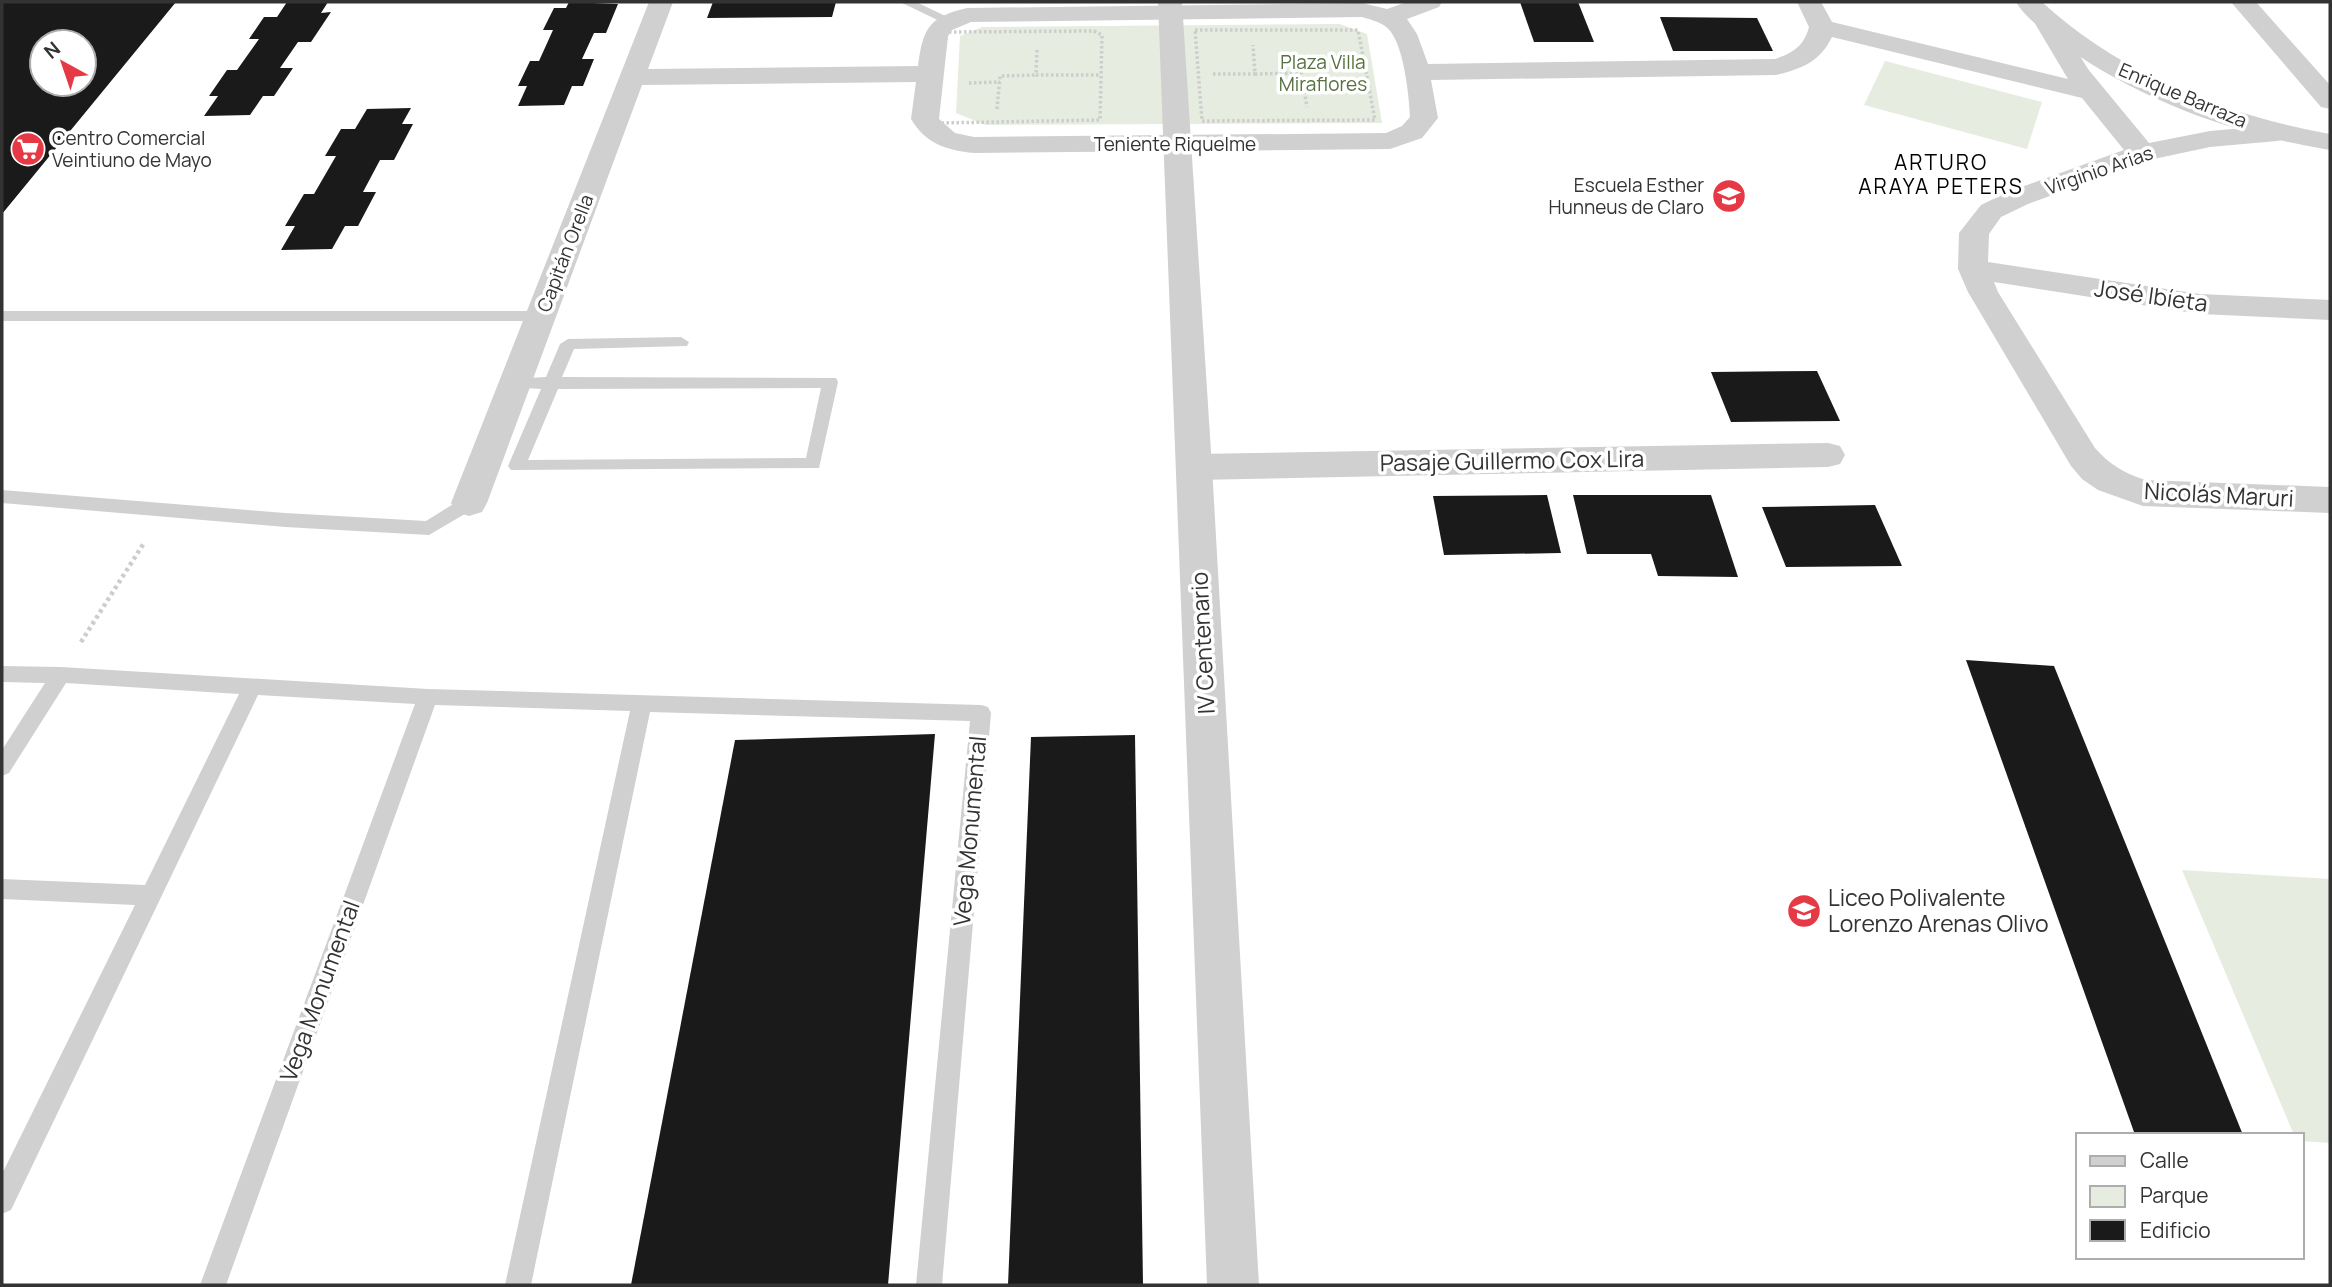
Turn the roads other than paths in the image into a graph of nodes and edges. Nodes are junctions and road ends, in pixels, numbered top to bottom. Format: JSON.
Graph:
{"nodes":[{"id":1,"x":661,"y":2,"type":"edge"},
{"id":2,"x":906,"y":2,"type":"edge"},
{"id":3,"x":1430,"y":2,"type":"edge"},
{"id":4,"x":1809,"y":2,"type":"edge"},
{"id":5,"x":2028,"y":2,"type":"edge"},
{"id":6,"x":2242,"y":2,"type":"edge"},
{"id":7,"x":1170,"y":6,"type":"edge"},
{"id":8,"x":1388,"y":17,"type":"junction"},
{"id":9,"x":950,"y":21,"type":"junction"},
{"id":10,"x":2046,"y":22,"type":"junction"},
{"id":11,"x":1822,"y":27,"type":"junction"},
{"id":12,"x":1416,"y":72,"type":"junction"},
{"id":13,"x":929,"y":74,"type":"junction"},
{"id":14,"x":632,"y":77,"type":"junction"},
{"id":15,"x":2089,"y":92,"type":"junction"},
{"id":16,"x":2330,"y":101,"type":"edge"},
{"id":17,"x":2277,"y":132,"type":"junction"},
{"id":18,"x":2330,"y":142,"type":"edge"},
{"id":19,"x":1179,"y":144,"type":"junction"},
{"id":20,"x":2142,"y":153,"type":"junction"},
{"id":21,"x":1973,"y":269,"type":"junction"},
{"id":22,"x":2330,"y":310,"type":"edge"},
{"id":23,"x":2,"y":316,"type":"edge"},
{"id":24,"x":541,"y":316,"type":"junction"},
{"id":25,"x":681,"y":342,"type":"dead end"},
{"id":26,"x":515,"y":383,"type":"junction"},
{"id":27,"x":551,"y":383,"type":"junction"},
{"id":28,"x":1828,"y":455,"type":"dead end"},
{"id":29,"x":1195,"y":467,"type":"junction"},
{"id":30,"x":2110,"y":481,"type":"joint"},
{"id":31,"x":2,"y":496,"type":"edge"},
{"id":32,"x":2330,"y":500,"type":"edge"},
{"id":33,"x":469,"y":503,"type":"joint"},
{"id":34,"x":2,"y":674,"type":"edge"},
{"id":35,"x":61,"y":675,"type":"junction"},
{"id":36,"x":252,"y":687,"type":"junction"},
{"id":37,"x":428,"y":697,"type":"junction"},
{"id":38,"x":642,"y":704,"type":"junction"},
{"id":39,"x":2,"y":767,"type":"edge"},
{"id":40,"x":2,"y":889,"type":"edge"},
{"id":41,"x":148,"y":895,"type":"junction"},
{"id":42,"x":2,"y":1201,"type":"edge"},
{"id":43,"x":213,"y":1285,"type":"edge"},
{"id":44,"x":519,"y":1285,"type":"edge"},
{"id":45,"x":929,"y":1285,"type":"edge"},
{"id":46,"x":1233,"y":1285,"type":"edge"}],
"edges":[{"from":1,"to":14,"type":"street","name":"Capitán Orella"},
{"from":2,"to":9,"type":"lane"},
{"from":3,"to":8,"type":"street"},
{"from":4,"to":11,"type":"street"},
{"from":5,"to":10,"type":"street","name":"Enrique Barraza"},
{"from":6,"to":16,"type":"street"},
{"from":7,"to":8,"type":"street"},
{"from":7,"to":9,"type":"street"},
{"from":7,"to":19,"type":"street","name":"IV Centenario"},
{"from":8,"to":12,"type":"street","name":"Teniente Riquelme"},
{"from":9,"to":13,"type":"street","name":"Teniente Riquelme"},
{"from":10,"to":15,"type":"street","name":"Enrique Barraza"},
{"from":10,"to":17,"type":"street","name":"Enrique Barraza"},
{"from":11,"to":12,"type":"street"},
{"from":11,"to":15,"type":"street"},
{"from":12,"to":19,"type":"street","name":"Teniente Riquelme"},
{"from":13,"to":14,"type":"street"},
{"from":13,"to":19,"type":"street","name":"Teniente Riquelme"},
{"from":14,"to":24,"type":"street","name":"Capitán Orella"},
{"from":15,"to":20,"type":"street","name":"Enrique Barraza"},
{"from":17,"to":18,"type":"street","name":"Enrique Barraza"},
{"from":17,"to":20,"type":"street","name":"Virginio Arias"},
{"from":19,"to":29,"type":"street","name":"IV Centenario"},
{"from":20,"to":21,"type":"street","name":"Virginio Arias"},
{"from":21,"to":22,"type":"street","name":"José Ibíeta"},
{"from":21,"to":30,"type":"street","name":"Virginio Arias"},
{"from":23,"to":24,"type":"lane"},
{"from":24,"to":26,"type":"street","name":"Capitán Orella"},
{"from":25,"to":27,"type":"lane"},
{"from":26,"to":27,"type":"lane"},
{"from":26,"to":33,"type":"street","name":"Capitán Orella"},
{"from":27,"to":27,"type":"lane"},
{"from":28,"to":29,"type":"street","name":"Pasaje Guillermo Cox Lira"},
{"from":29,"to":46,"type":"street","name":"IV Centenario"},
{"from":30,"to":32,"type":"street","name":"Nicolás Maruri"},
{"from":31,"to":33,"type":"lane"},
{"from":34,"to":35,"type":"lane","name":"Vega Monumental"},
{"from":35,"to":36,"type":"lane","name":"Vega Monumental"},
{"from":35,"to":39,"type":"lane"},
{"from":36,"to":37,"type":"lane","name":"Vega Monumental"},
{"from":36,"to":41,"type":"lane"},
{"from":37,"to":38,"type":"lane","name":"Vega Monumental"},
{"from":37,"to":43,"type":"lane","name":"Vega Monumental"},
{"from":38,"to":44,"type":"lane"},
{"from":38,"to":45,"type":"lane","name":"Vega Monumental"},
{"from":40,"to":41,"type":"lane"},
{"from":41,"to":42,"type":"lane"}]}
